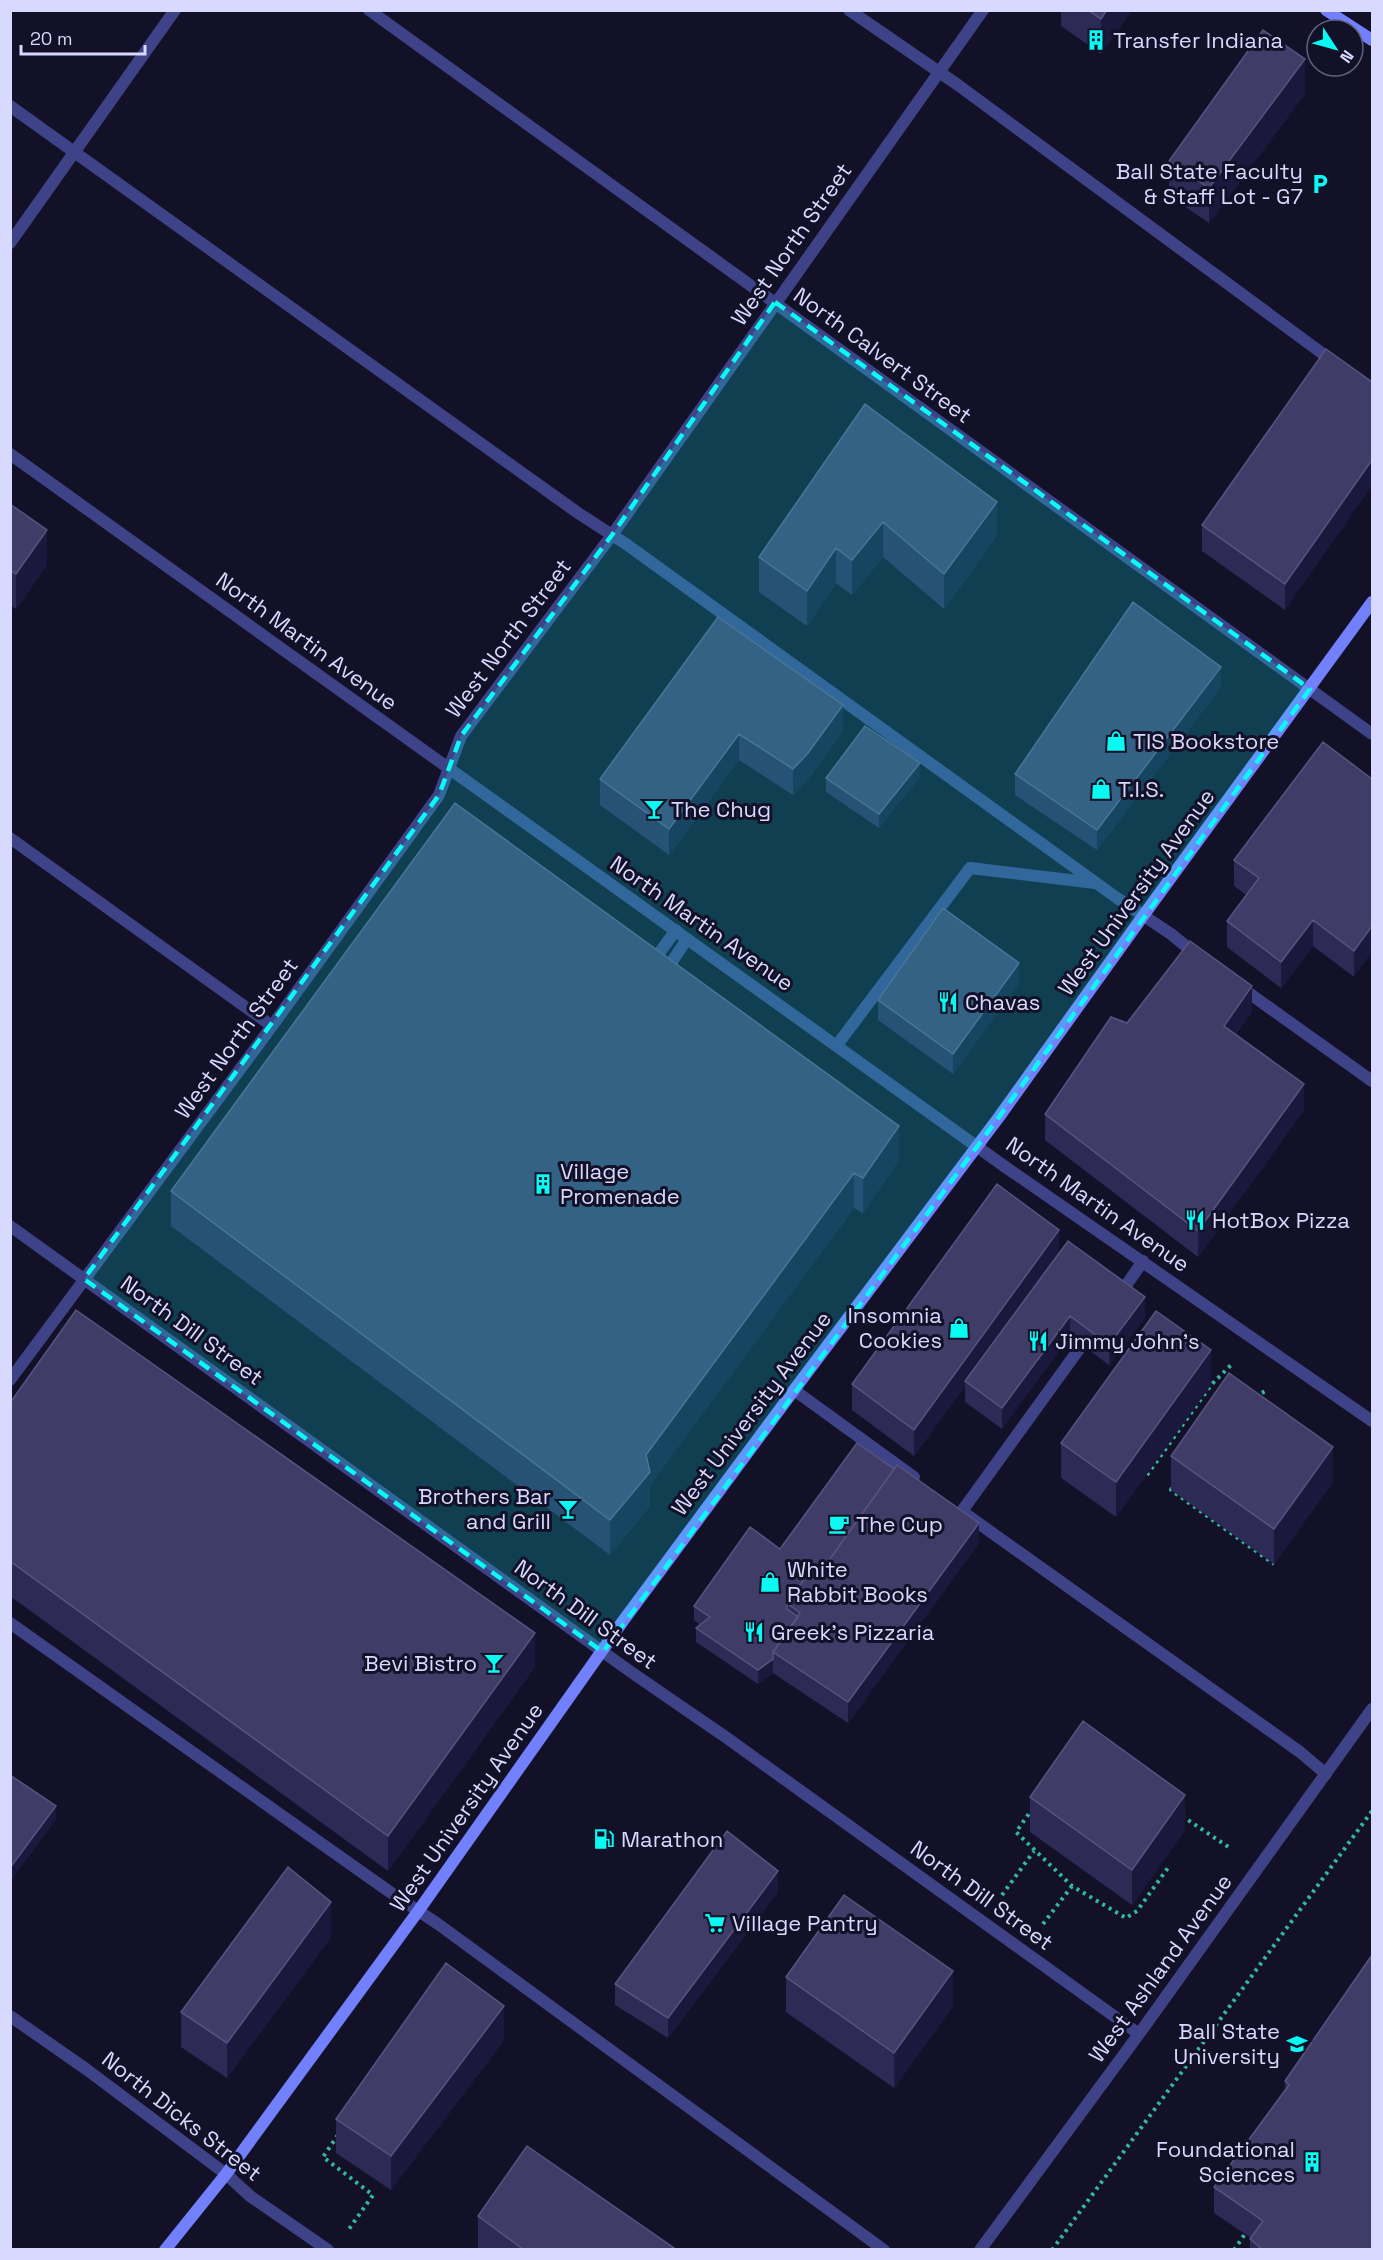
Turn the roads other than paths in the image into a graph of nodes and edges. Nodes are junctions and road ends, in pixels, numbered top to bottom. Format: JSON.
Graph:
{"nodes":[{"id":1,"x":175,"y":10,"type":"edge"},
{"id":2,"x":369,"y":10,"type":"edge"},
{"id":3,"x":849,"y":10,"type":"edge"},
{"id":4,"x":983,"y":10,"type":"edge"},
{"id":5,"x":1326,"y":10,"type":"edge"},
{"id":6,"x":1372,"y":40,"type":"edge"},
{"id":7,"x":938,"y":72,"type":"junction"},
{"id":8,"x":10,"y":106,"type":"edge"},
{"id":9,"x":74,"y":152,"type":"junction"},
{"id":10,"x":10,"y":243,"type":"edge"},
{"id":11,"x":775,"y":302,"type":"junction"},
{"id":12,"x":1342,"y":368,"type":"edge"},
{"id":13,"x":10,"y":454,"type":"edge"},
{"id":14,"x":612,"y":536,"type":"junction"},
{"id":15,"x":1372,"y":602,"type":"edge"},
{"id":16,"x":1310,"y":689,"type":"junction"},
{"id":17,"x":1372,"y":734,"type":"edge"},
{"id":18,"x":450,"y":770,"type":"junction"},
{"id":19,"x":10,"y":838,"type":"edge"},
{"id":20,"x":1096,"y":883,"type":"junction"},
{"id":21,"x":1143,"y":916,"type":"junction"},
{"id":22,"x":676,"y":930,"type":"junction"},
{"id":23,"x":687,"y":939,"type":"junction"},
{"id":24,"x":1210,"y":965,"type":"edge"},
{"id":25,"x":642,"y":977,"type":"edge"},
{"id":26,"x":1229,"y":978,"type":"edge"},
{"id":27,"x":655,"y":986,"type":"edge"},
{"id":28,"x":272,"y":1026,"type":"junction"},
{"id":29,"x":837,"y":1045,"type":"junction"},
{"id":30,"x":1372,"y":1081,"type":"edge"},
{"id":31,"x":978,"y":1146,"type":"junction"},
{"id":32,"x":10,"y":1226,"type":"edge"},
{"id":33,"x":1143,"y":1261,"type":"junction"},
{"id":34,"x":84,"y":1279,"type":"junction"},
{"id":35,"x":1117,"y":1298,"type":"edge"},
{"id":36,"x":1083,"y":1345,"type":"edge"},
{"id":37,"x":10,"y":1380,"type":"edge"},
{"id":38,"x":794,"y":1390,"type":"junction"},
{"id":39,"x":1372,"y":1421,"type":"edge"},
{"id":40,"x":923,"y":1483,"type":"edge"},
{"id":41,"x":10,"y":1623,"type":"edge"},
{"id":42,"x":603,"y":1652,"type":"junction"},
{"id":43,"x":1372,"y":1709,"type":"edge"},
{"id":44,"x":1326,"y":1774,"type":"junction"},
{"id":45,"x":419,"y":1910,"type":"junction"},
{"id":46,"x":10,"y":2016,"type":"edge"},
{"id":47,"x":1139,"y":2034,"type":"junction"},
{"id":48,"x":226,"y":2174,"type":"junction"},
{"id":49,"x":165,"y":2250,"type":"edge"},
{"id":50,"x":328,"y":2250,"type":"edge"},
{"id":51,"x":884,"y":2250,"type":"edge"},
{"id":52,"x":980,"y":2250,"type":"edge"}],
"edges":[{"from":1,"to":9,"type":"street"},
{"from":2,"to":11,"type":"street","name":"North Calvert Street"},
{"from":3,"to":7,"type":"street"},
{"from":4,"to":7,"type":"street","name":"West North Street"},
{"from":5,"to":6,"type":"street"},
{"from":7,"to":11,"type":"street","name":"West North Street"},
{"from":7,"to":12,"type":"street"},
{"from":8,"to":9,"type":"street"},
{"from":9,"to":10,"type":"street"},
{"from":9,"to":14,"type":"street"},
{"from":11,"to":14,"type":"street","name":"West North Street"},
{"from":11,"to":16,"type":"street","name":"North Calvert Street"},
{"from":13,"to":18,"type":"street","name":"North Martin Avenue"},
{"from":14,"to":18,"type":"street","name":"West North Street"},
{"from":14,"to":20,"type":"street"},
{"from":15,"to":16,"type":"street","name":"West University Avenue"},
{"from":16,"to":17,"type":"street","name":"North Calvert Street"},
{"from":16,"to":21,"type":"street","name":"West University Avenue"},
{"from":18,"to":22,"type":"street","name":"North Martin Avenue"},
{"from":18,"to":28,"type":"street","name":"West North Street"},
{"from":19,"to":28,"type":"street"},
{"from":20,"to":21,"type":"street"},
{"from":20,"to":29,"type":"street"},
{"from":21,"to":24,"type":"street"},
{"from":21,"to":31,"type":"street","name":"West University Avenue"},
{"from":22,"to":23,"type":"street","name":"North Martin Avenue"},
{"from":22,"to":25,"type":"street"},
{"from":23,"to":27,"type":"street"},
{"from":23,"to":29,"type":"street","name":"North Martin Avenue"},
{"from":26,"to":30,"type":"street"},
{"from":28,"to":34,"type":"street","name":"West North Street"},
{"from":29,"to":31,"type":"street","name":"North Martin Avenue"},
{"from":31,"to":33,"type":"street","name":"North Martin Avenue"},
{"from":31,"to":38,"type":"street","name":"West University Avenue"},
{"from":32,"to":34,"type":"street","name":"North Dill Street"},
{"from":33,"to":35,"type":"street"},
{"from":33,"to":39,"type":"street","name":"North Martin Avenue"},
{"from":34,"to":37,"type":"street","name":"West North Street"},
{"from":34,"to":42,"type":"street","name":"North Dill Street"},
{"from":36,"to":44,"type":"street"},
{"from":38,"to":40,"type":"street"},
{"from":38,"to":42,"type":"street","name":"West University Avenue"},
{"from":41,"to":45,"type":"street"},
{"from":42,"to":45,"type":"street","name":"West University Avenue"},
{"from":42,"to":47,"type":"street","name":"North Dill Street"},
{"from":43,"to":44,"type":"street","name":"West Ashland Avenue"},
{"from":44,"to":47,"type":"street","name":"West Ashland Avenue"},
{"from":45,"to":48,"type":"street","name":"West University Avenue"},
{"from":45,"to":51,"type":"street"},
{"from":46,"to":48,"type":"street","name":"North Dicks Street"},
{"from":47,"to":52,"type":"street","name":"West Ashland Avenue"},
{"from":48,"to":49,"type":"street","name":"West University Avenue"},
{"from":48,"to":50,"type":"street","name":"North Dicks Street"}]}
